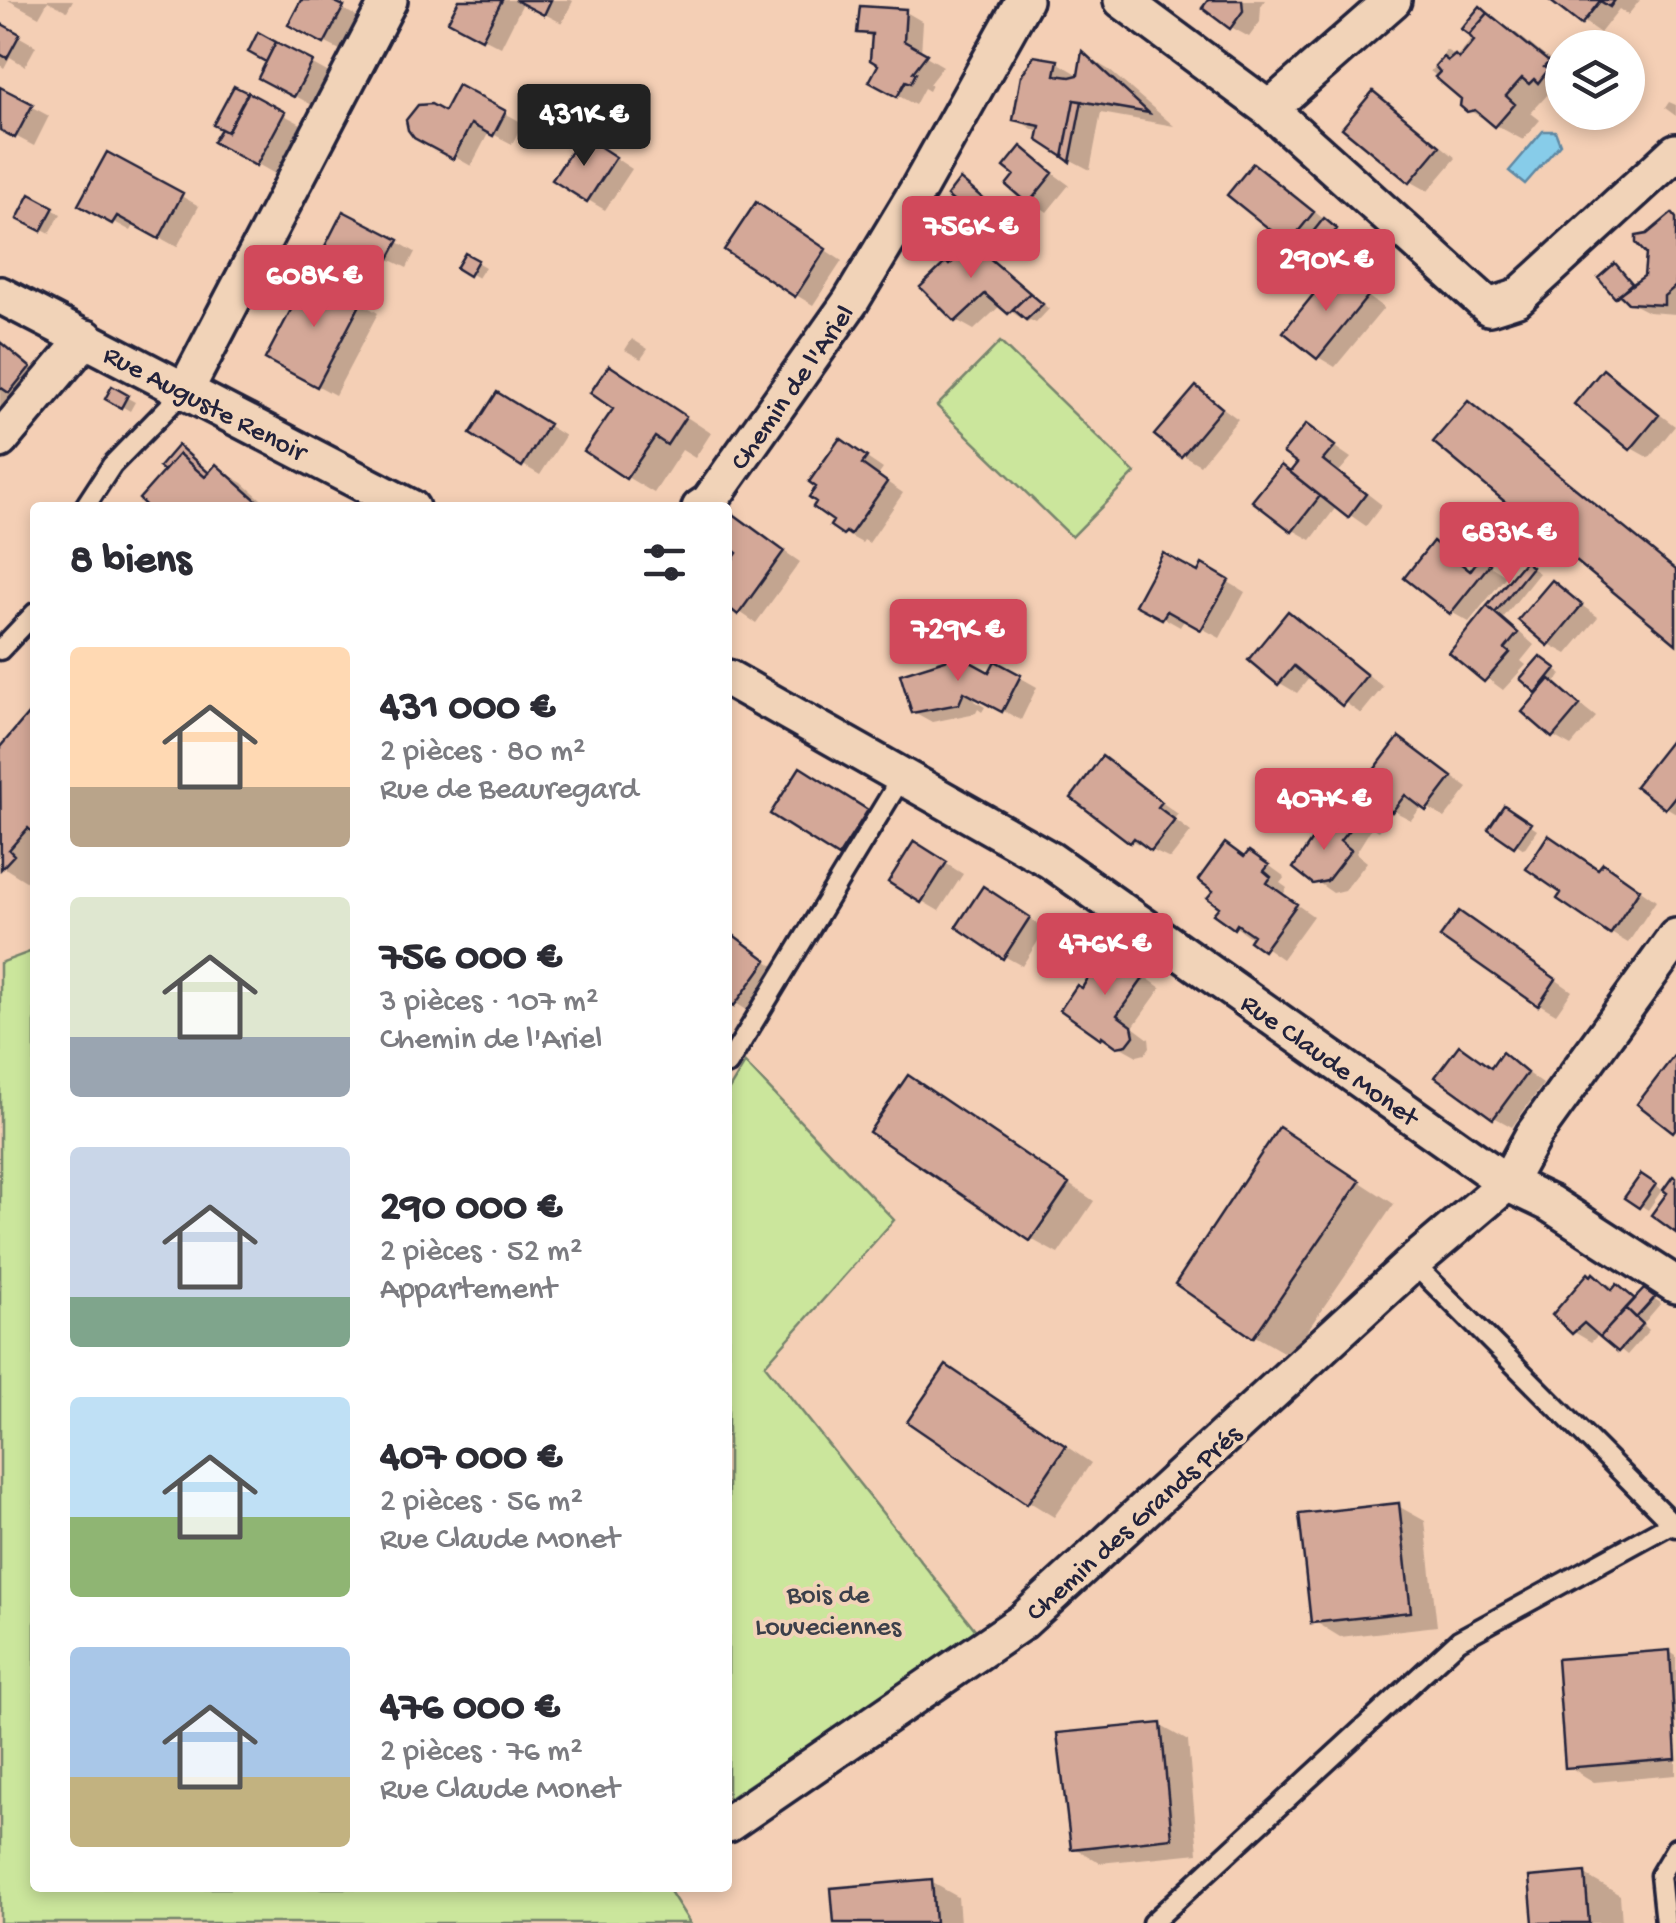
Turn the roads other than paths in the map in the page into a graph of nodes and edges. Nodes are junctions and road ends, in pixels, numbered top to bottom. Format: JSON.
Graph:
{"nodes":[{"id":1,"x":389,"y":0,"type":"edge"},
{"id":2,"x":1024,"y":0,"type":"edge"},
{"id":3,"x":1122,"y":0,"type":"edge"},
{"id":4,"x":1393,"y":0,"type":"edge"},
{"id":5,"x":1269,"y":109,"type":"junction"},
{"id":6,"x":1676,"y":152,"type":"edge"},
{"id":7,"x":0,"y":296,"type":"edge"},
{"id":8,"x":86,"y":338,"type":"junction"},
{"id":9,"x":186,"y":389,"type":"junction"},
{"id":10,"x":0,"y":440,"type":"edge"},
{"id":11,"x":88,"y":502,"type":"edge"},
{"id":12,"x":400,"y":502,"type":"edge"},
{"id":13,"x":709,"y":502,"type":"edge"},
{"id":14,"x":30,"y":618,"type":"edge"},
{"id":15,"x":0,"y":650,"type":"edge"},
{"id":16,"x":732,"y":680,"type":"edge"},
{"id":17,"x":903,"y":775,"type":"junction"},
{"id":18,"x":1676,"y":937,"type":"edge"},
{"id":19,"x":732,"y":1057,"type":"edge"},
{"id":20,"x":1507,"y":1182,"type":"junction"},
{"id":21,"x":1414,"y":1263,"type":"junction"},
{"id":22,"x":1676,"y":1285,"type":"edge"},
{"id":23,"x":1675,"y":1524,"type":"edge"},
{"id":24,"x":732,"y":1821,"type":"edge"},
{"id":25,"x":1676,"y":1848,"type":"edge"},
{"id":26,"x":1152,"y":1923,"type":"edge"},
{"id":27,"x":1665,"y":1923,"type":"edge"}],
"edges":[{"from":1,"to":9,"type":"street"},
{"from":2,"to":13,"type":"street","name":"Chemin de l'Ariel"},
{"from":3,"to":5,"type":"street"},
{"from":4,"to":5,"type":"street"},
{"from":5,"to":6,"type":"street"},
{"from":7,"to":8,"type":"street","name":"Rue Auguste Renoir"},
{"from":8,"to":9,"type":"street","name":"Rue Auguste Renoir"},
{"from":8,"to":10,"type":"street"},
{"from":9,"to":11,"type":"lane"},
{"from":9,"to":12,"type":"street","name":"Rue Auguste Renoir"},
{"from":14,"to":15,"type":"lane"},
{"from":16,"to":17,"type":"street","name":"Rue Claude Monet"},
{"from":17,"to":19,"type":"lane"},
{"from":17,"to":20,"type":"street","name":"Rue Claude Monet"},
{"from":18,"to":20,"type":"street","name":"Chemin des Grands Prés"},
{"from":20,"to":21,"type":"street","name":"Chemin des Grands Prés"},
{"from":20,"to":22,"type":"street","name":"Rue Claude Monet"},
{"from":21,"to":23,"type":"lane"},
{"from":21,"to":24,"type":"street","name":"Chemin des Grands Prés"},
{"from":23,"to":26,"type":"lane"},
{"from":25,"to":27,"type":"lane"}]}
